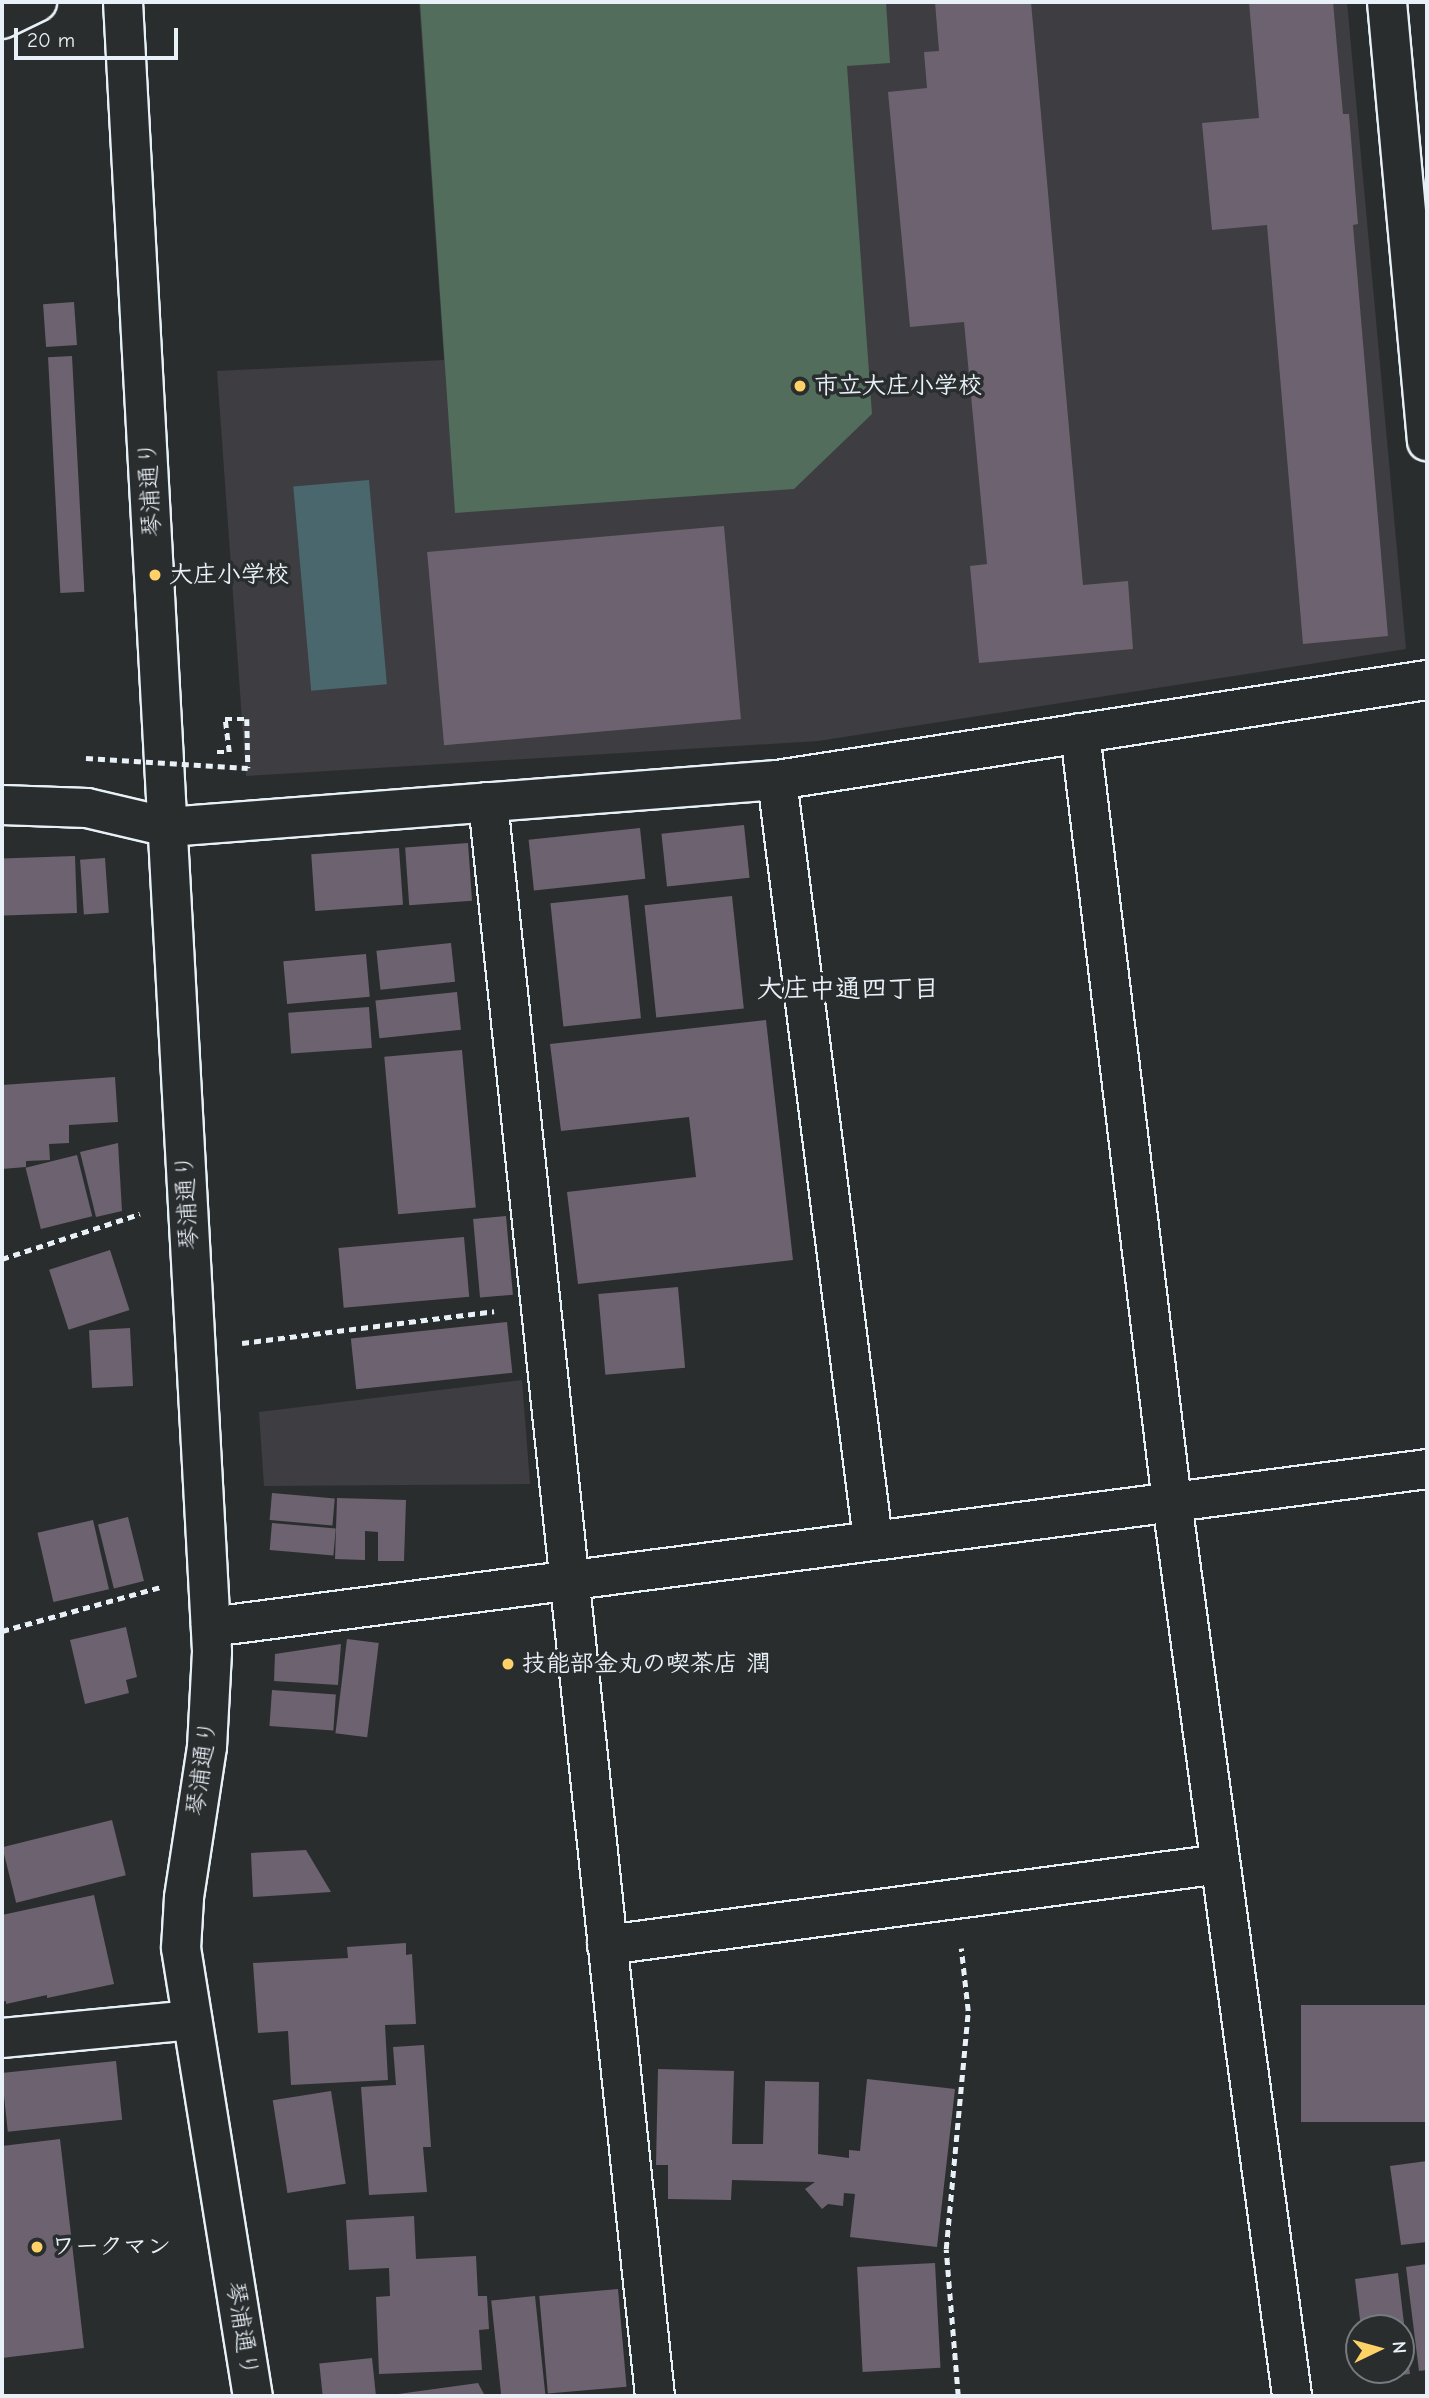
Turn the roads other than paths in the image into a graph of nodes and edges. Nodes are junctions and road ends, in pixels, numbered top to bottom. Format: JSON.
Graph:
{"nodes":[{"id":1,"x":37,"y":2,"type":"edge"},
{"id":2,"x":124,"y":2,"type":"edge"},
{"id":3,"x":1387,"y":2,"type":"edge"},
{"id":4,"x":2,"y":19,"type":"edge"},
{"id":5,"x":1427,"y":441,"type":"edge"},
{"id":6,"x":1427,"y":680,"type":"edge"},
{"id":7,"x":1080,"y":733,"type":"junction"},
{"id":8,"x":777,"y":780,"type":"junction"},
{"id":9,"x":488,"y":802,"type":"junction"},
{"id":10,"x":2,"y":805,"type":"edge"},
{"id":11,"x":168,"y":827,"type":"junction"},
{"id":12,"x":1427,"y":1469,"type":"edge"},
{"id":13,"x":1172,"y":1502,"type":"junction"},
{"id":14,"x":873,"y":1540,"type":"junction"},
{"id":15,"x":569,"y":1580,"type":"junction"},
{"id":16,"x":211,"y":1627,"type":"junction"},
{"id":17,"x":1221,"y":1864,"type":"junction"},
{"id":18,"x":607,"y":1945,"type":"junction"},
{"id":19,"x":192,"y":2020,"type":"junction"},
{"id":20,"x":2,"y":2038,"type":"edge"},
{"id":21,"x":253,"y":2396,"type":"edge"},
{"id":22,"x":655,"y":2396,"type":"edge"},
{"id":23,"x":1292,"y":2396,"type":"edge"}],
"edges":[{"from":1,"to":4,"type":"street"},
{"from":2,"to":11,"type":"street","name":"琴浦通り"},
{"from":3,"to":5,"type":"street"},
{"from":6,"to":7,"type":"street"},
{"from":7,"to":8,"type":"street"},
{"from":7,"to":13,"type":"street"},
{"from":8,"to":9,"type":"street"},
{"from":8,"to":14,"type":"street"},
{"from":9,"to":11,"type":"street"},
{"from":9,"to":15,"type":"street"},
{"from":10,"to":11,"type":"street"},
{"from":11,"to":16,"type":"street","name":"琴浦通り"},
{"from":12,"to":13,"type":"street"},
{"from":13,"to":14,"type":"street"},
{"from":13,"to":17,"type":"street"},
{"from":14,"to":15,"type":"street"},
{"from":15,"to":16,"type":"street"},
{"from":15,"to":18,"type":"street"},
{"from":16,"to":19,"type":"street","name":"琴浦通り"},
{"from":17,"to":18,"type":"street"},
{"from":17,"to":23,"type":"street"},
{"from":18,"to":22,"type":"street"},
{"from":19,"to":20,"type":"street"},
{"from":19,"to":21,"type":"street","name":"琴浦通り"}]}
